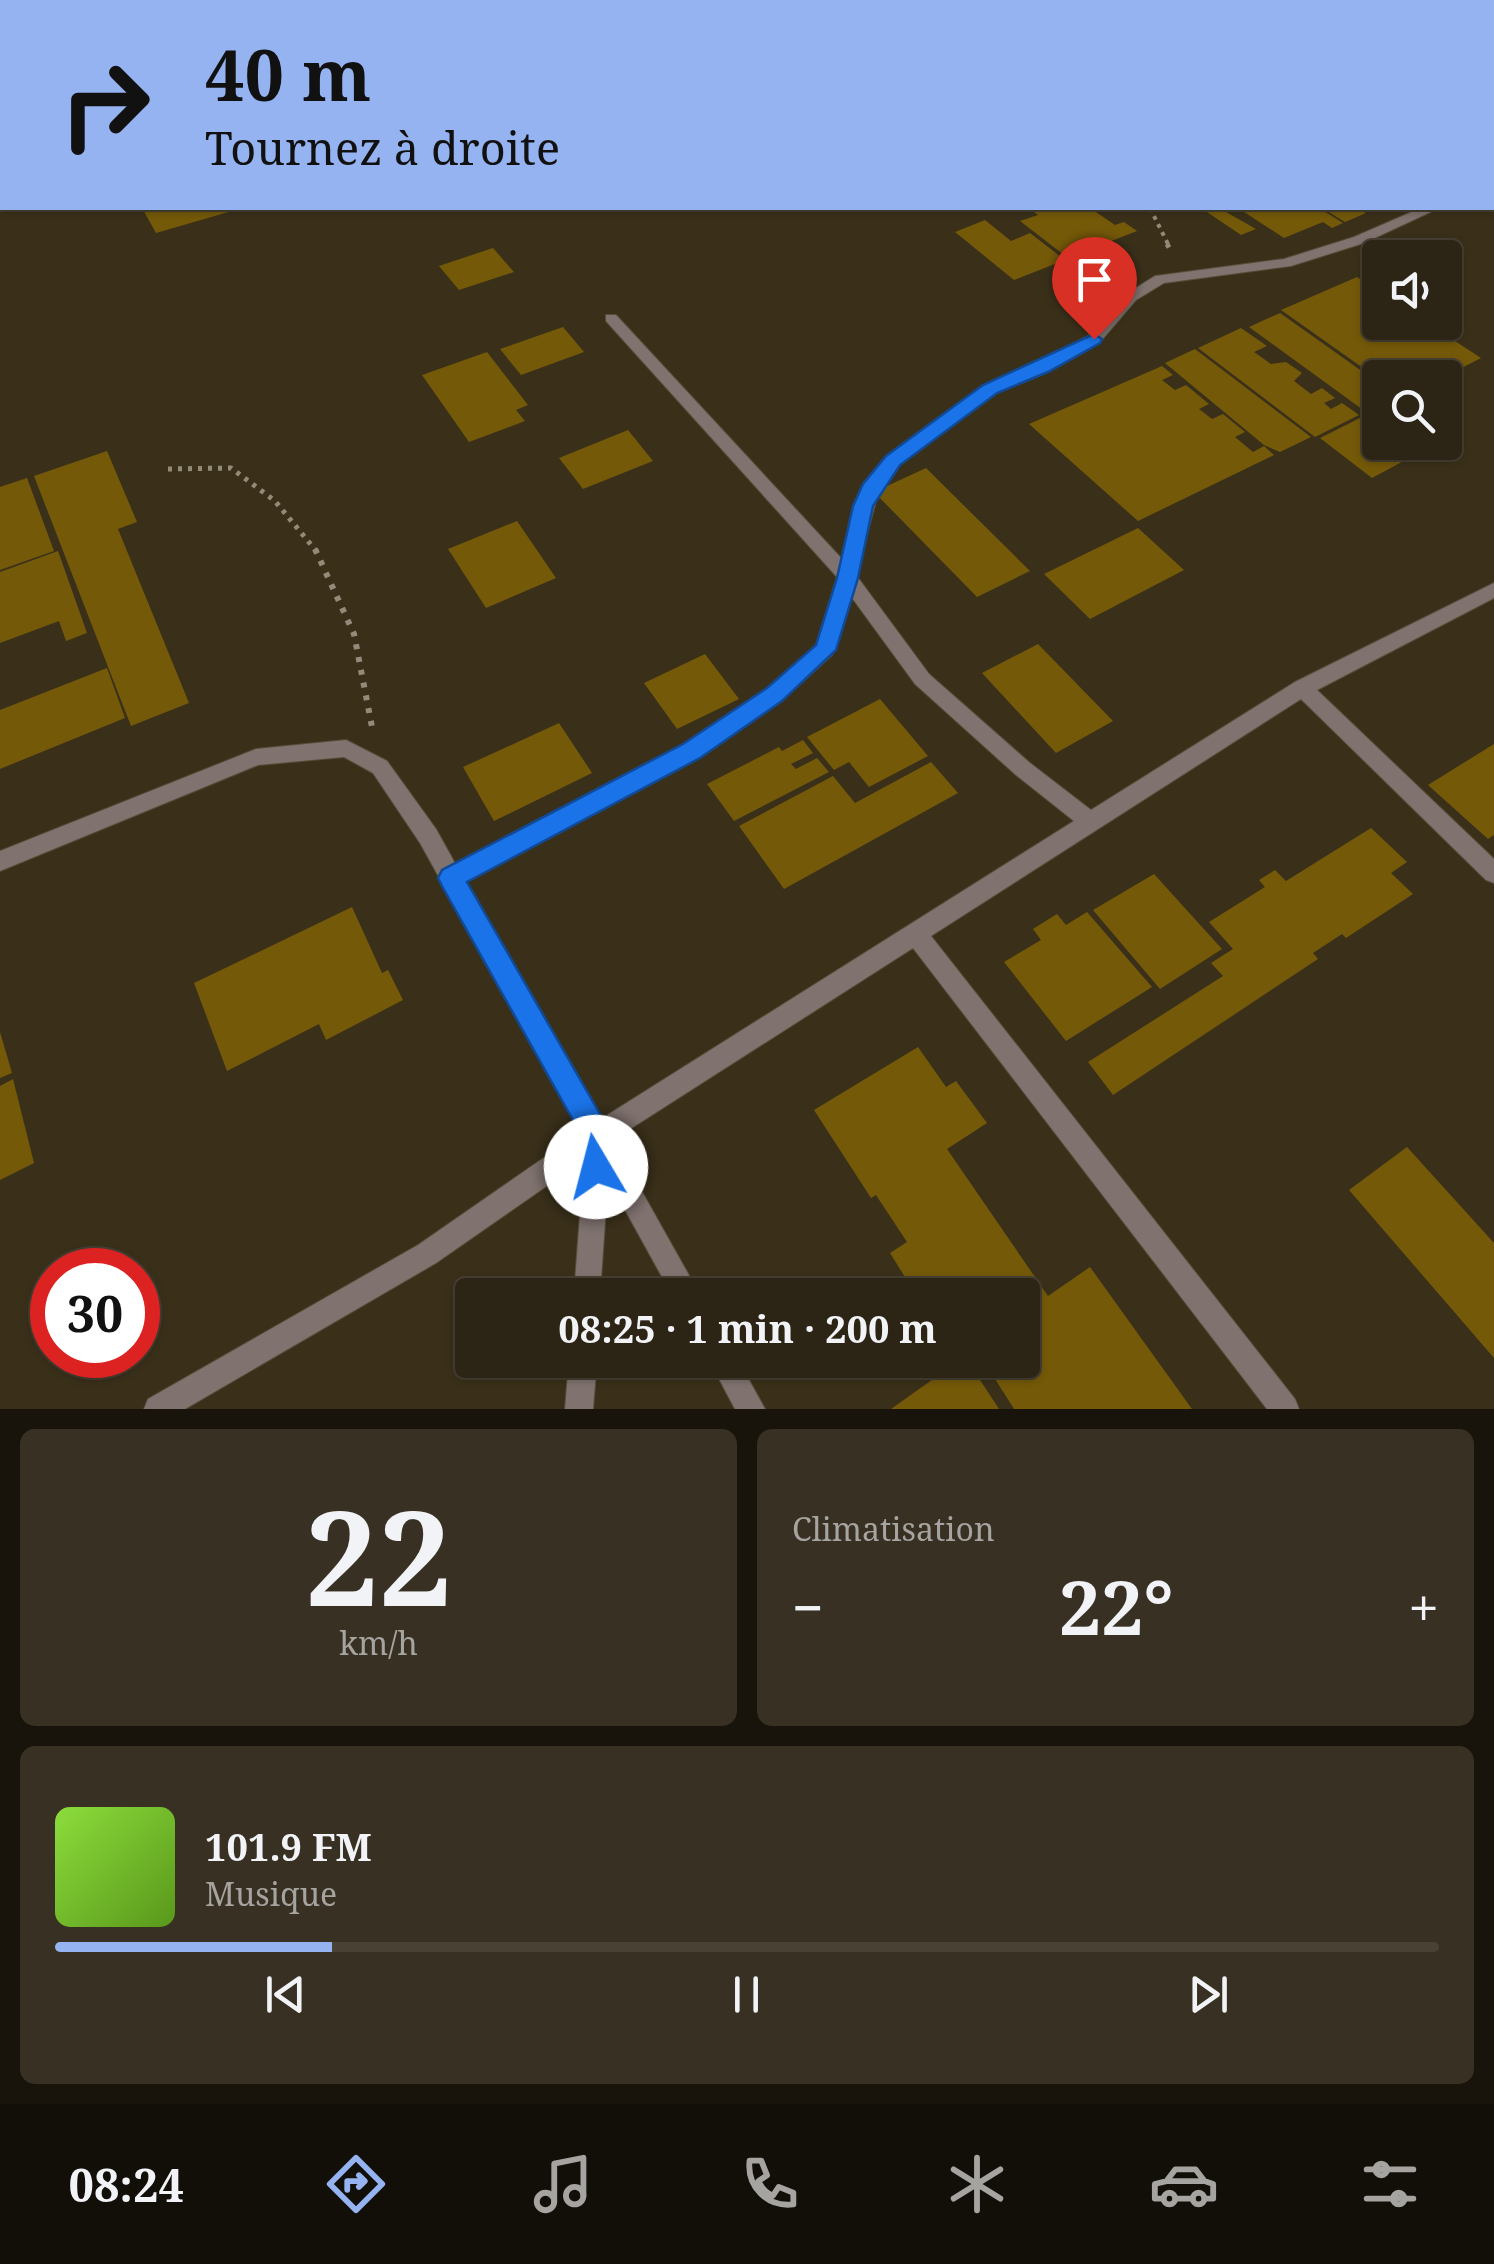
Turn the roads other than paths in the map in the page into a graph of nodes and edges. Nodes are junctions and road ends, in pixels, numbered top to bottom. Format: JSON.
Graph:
{"nodes":[{"id":1,"x":1427,"y":210,"type":"edge"},
{"id":2,"x":611,"y":318,"type":"dead end"},
{"id":3,"x":848,"y":578,"type":"junction"},
{"id":4,"x":1494,"y":590,"type":"edge"},
{"id":5,"x":1302,"y":688,"type":"junction"},
{"id":6,"x":1088,"y":820,"type":"junction"},
{"id":7,"x":1,"y":858,"type":"edge"},
{"id":8,"x":1494,"y":873,"type":"edge"},
{"id":9,"x":451,"y":878,"type":"junction"},
{"id":10,"x":914,"y":932,"type":"junction"},
{"id":11,"x":598,"y":1135,"type":"junction"},
{"id":12,"x":588,"y":1278,"type":"edge"},
{"id":13,"x":678,"y":1278,"type":"edge"},
{"id":14,"x":581,"y":1378,"type":"edge"},
{"id":15,"x":734,"y":1378,"type":"edge"},
{"id":16,"x":158,"y":1409,"type":"edge"},
{"id":17,"x":579,"y":1409,"type":"edge"},
{"id":18,"x":751,"y":1409,"type":"edge"},
{"id":19,"x":1285,"y":1409,"type":"edge"}],
"edges":[{"from":1,"to":3,"type":"street"},
{"from":2,"to":3,"type":"street"},
{"from":3,"to":6,"type":"street"},
{"from":3,"to":9,"type":"street"},
{"from":4,"to":5,"type":"street"},
{"from":5,"to":6,"type":"street"},
{"from":5,"to":8,"type":"street"},
{"from":6,"to":10,"type":"street"},
{"from":7,"to":9,"type":"street"},
{"from":9,"to":11,"type":"street"},
{"from":10,"to":11,"type":"street"},
{"from":10,"to":19,"type":"street"},
{"from":11,"to":12,"type":"street"},
{"from":11,"to":13,"type":"street"},
{"from":11,"to":16,"type":"street"},
{"from":14,"to":17,"type":"street"},
{"from":15,"to":18,"type":"street"}]}
